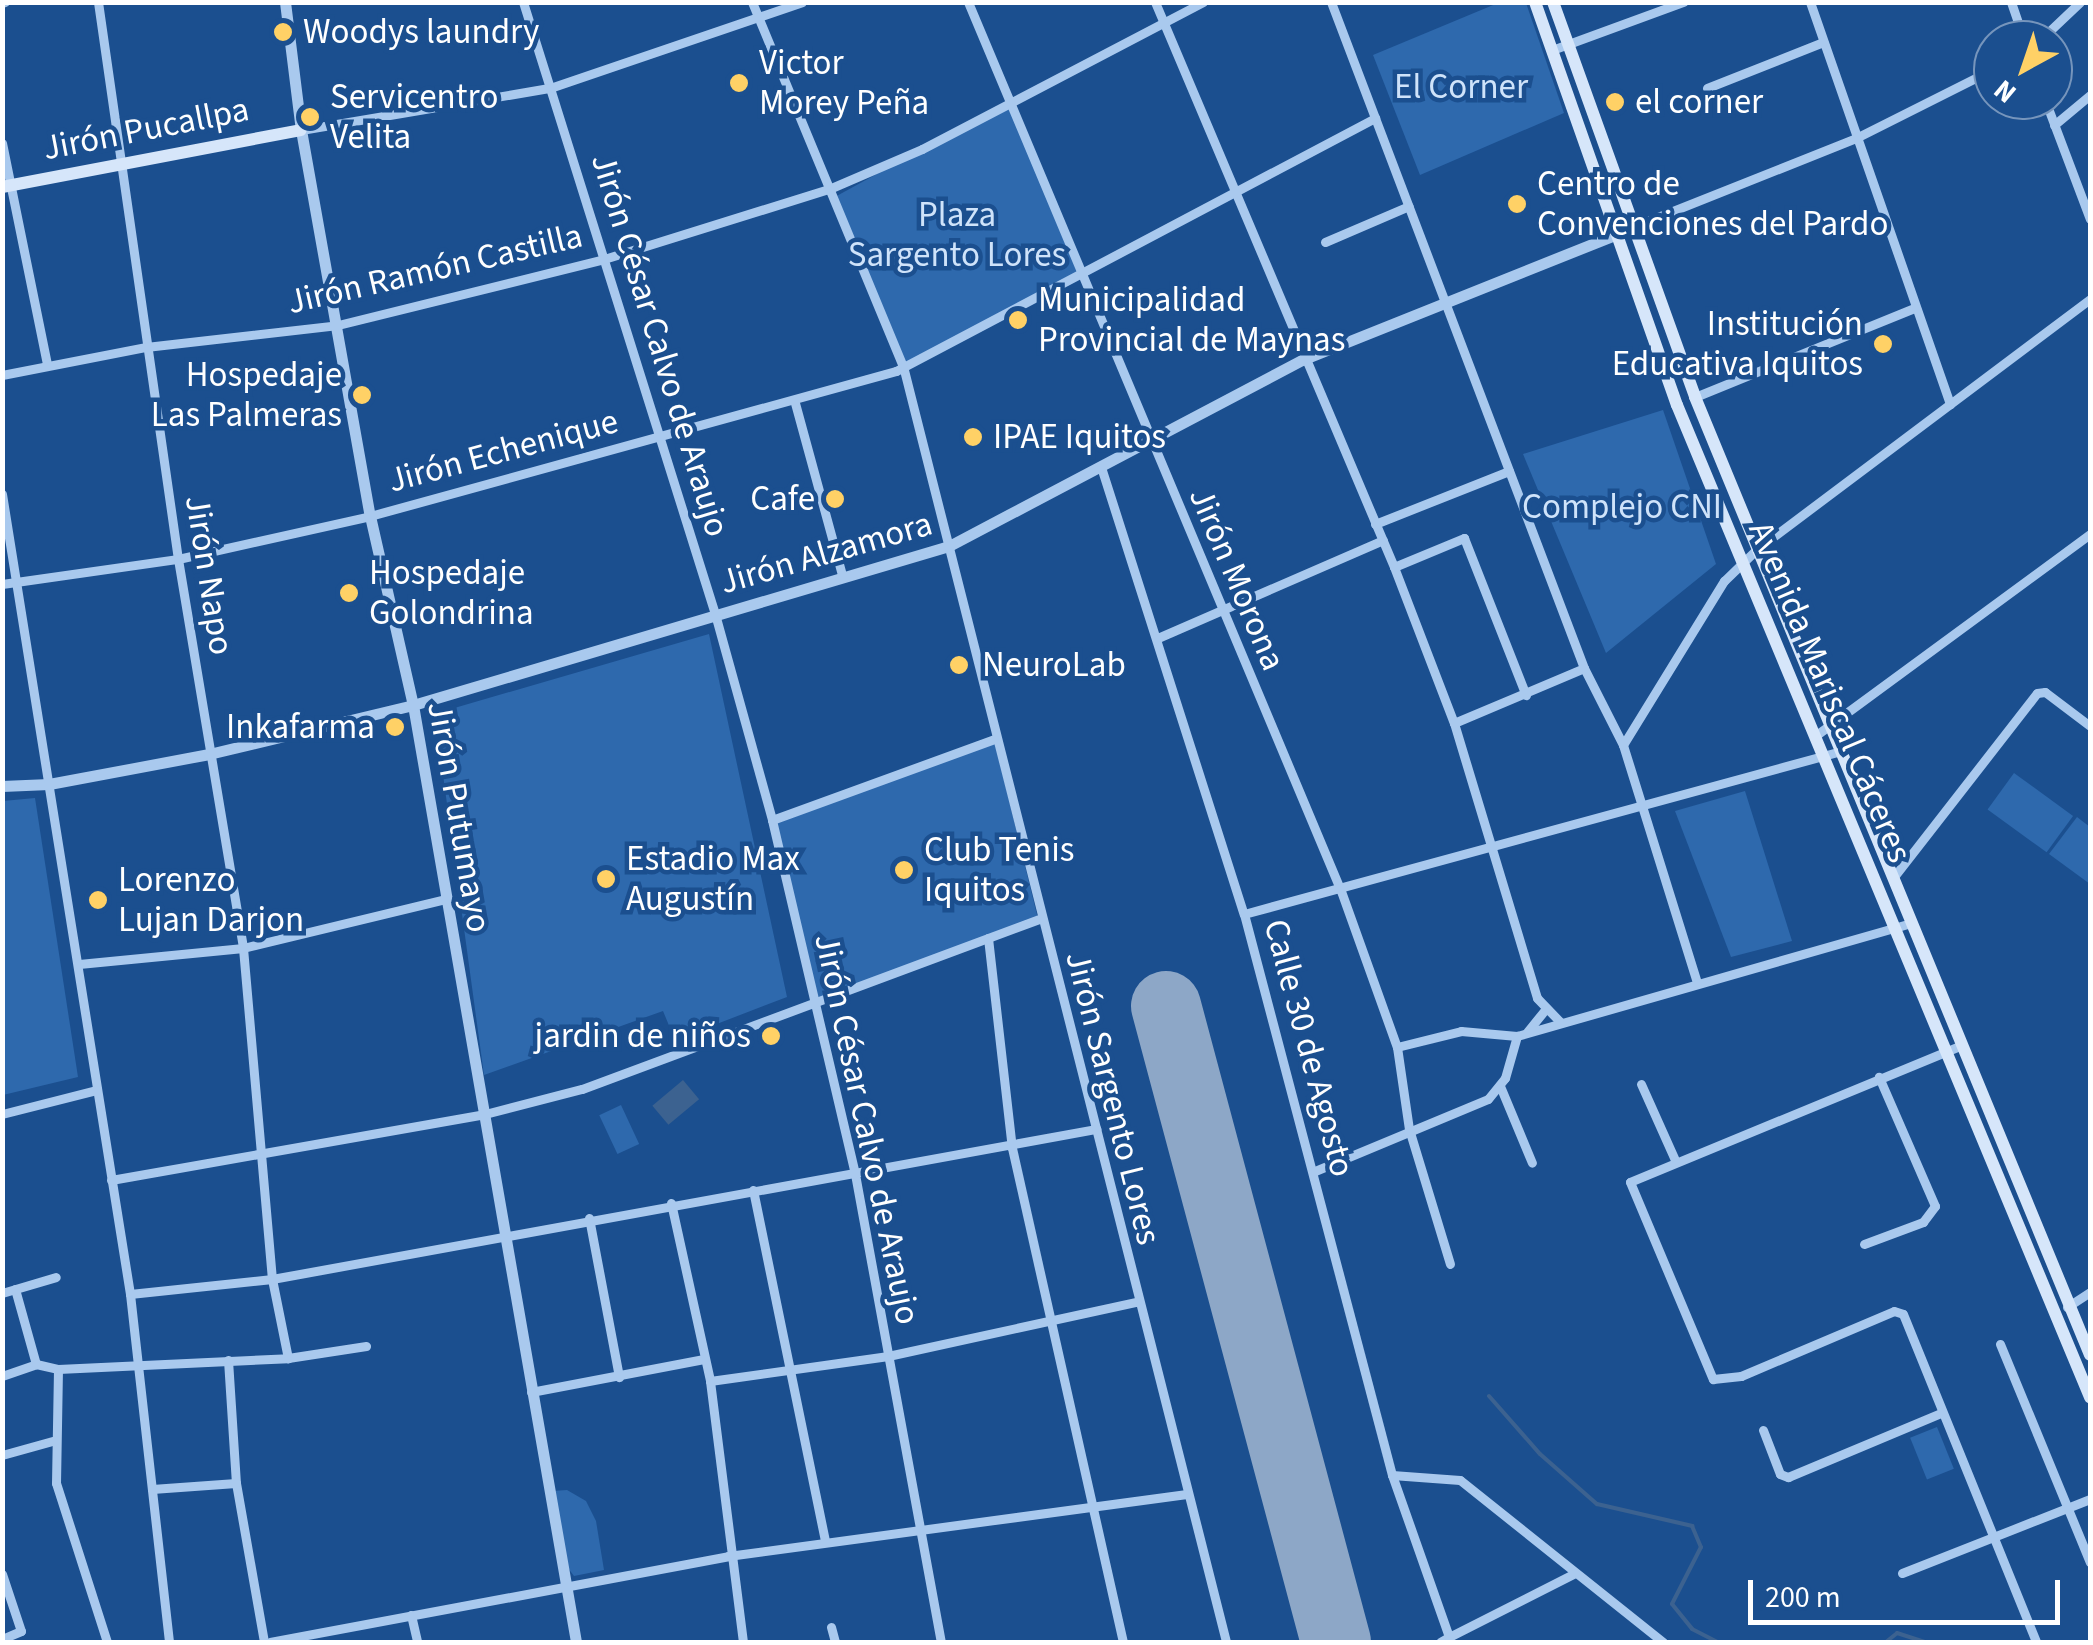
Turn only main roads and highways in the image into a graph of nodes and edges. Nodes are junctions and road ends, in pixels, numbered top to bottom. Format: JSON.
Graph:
{"nodes":[{"id":1,"x":1536,"y":2,"type":"edge"},
{"id":2,"x":1553,"y":2,"type":"edge"},
{"id":3,"x":301,"y":130,"type":"road end"},
{"id":4,"x":8,"y":185,"type":"edge"},
{"id":5,"x":1623,"y":231,"type":"junction"},
{"id":6,"x":2090,"y":1355,"type":"edge"},
{"id":7,"x":2090,"y":1397,"type":"edge"}],
"edges":[{"from":1,"to":5,"type":"main road","name":"Avenida Mariscal Cáceres"},
{"from":2,"to":5,"type":"main road","name":"Avenida Mariscal Cáceres"},
{"from":3,"to":4,"type":"main road","name":"Jirón Pucallpa"},
{"from":5,"to":6,"type":"main road","name":"Avenida Mariscal Cáceres"},
{"from":5,"to":7,"type":"main road","name":"Avenida Mariscal Cáceres"}]}
